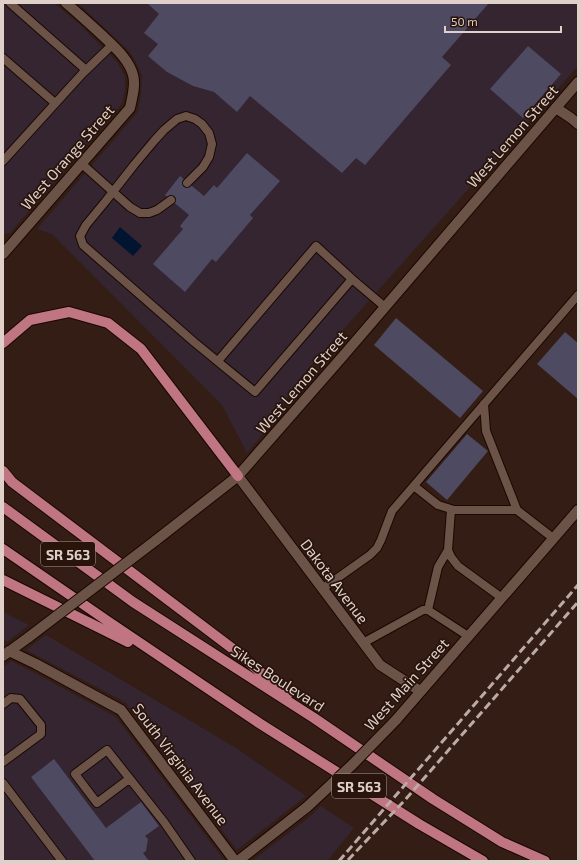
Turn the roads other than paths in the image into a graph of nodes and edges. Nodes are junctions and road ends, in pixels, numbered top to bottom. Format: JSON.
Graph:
{"nodes":[{"id":1,"x":10,"y":3,"type":"edge"},
{"id":2,"x":66,"y":3,"type":"edge"},
{"id":3,"x":112,"y":45,"type":"junction"},
{"id":4,"x":3,"y":58,"type":"edge"},
{"id":5,"x":86,"y":70,"type":"junction"},
{"id":6,"x":578,"y":82,"type":"edge"},
{"id":7,"x":55,"y":103,"type":"junction"},
{"id":8,"x":556,"y":108,"type":"junction"},
{"id":9,"x":578,"y":124,"type":"edge"},
{"id":10,"x":3,"y":161,"type":"edge"},
{"id":11,"x":82,"y":164,"type":"junction"},
{"id":12,"x":187,"y":183,"type":"dead end"},
{"id":13,"x":113,"y":192,"type":"junction"},
{"id":14,"x":171,"y":200,"type":"dead end"},
{"id":15,"x":3,"y":254,"type":"edge"},
{"id":16,"x":352,"y":279,"type":"junction"},
{"id":17,"x":578,"y":295,"type":"edge"},
{"id":18,"x":385,"y":307,"type":"junction"},
{"id":19,"x":3,"y":343,"type":"edge"},
{"id":20,"x":218,"y":361,"type":"junction"},
{"id":21,"x":484,"y":404,"type":"junction"},
{"id":22,"x":3,"y":471,"type":"edge"},
{"id":23,"x":238,"y":476,"type":"junction"},
{"id":24,"x":414,"y":486,"type":"junction"},
{"id":25,"x":3,"y":507,"type":"edge"},
{"id":26,"x":451,"y":510,"type":"junction"},
{"id":27,"x":517,"y":510,"type":"junction"},
{"id":28,"x":578,"y":510,"type":"edge"},
{"id":29,"x":553,"y":538,"type":"junction"},
{"id":30,"x":3,"y":549,"type":"edge"},
{"id":31,"x":448,"y":550,"type":"junction"},
{"id":32,"x":3,"y":580,"type":"edge"},
{"id":33,"x":322,"y":590,"type":"junction"},
{"id":34,"x":502,"y":598,"type":"junction"},
{"id":35,"x":428,"y":610,"type":"junction"},
{"id":36,"x":468,"y":636,"type":"junction"},
{"id":37,"x":363,"y":643,"type":"junction"},
{"id":38,"x":6,"y":654,"type":"edge"},
{"id":39,"x":165,"y":660,"type":"junction"},
{"id":40,"x":420,"y":691,"type":"junction"},
{"id":41,"x":3,"y":704,"type":"edge"},
{"id":42,"x":314,"y":718,"type":"junction"},
{"id":43,"x":3,"y":762,"type":"edge"},
{"id":44,"x":129,"y":779,"type":"junction"},
{"id":45,"x":3,"y":783,"type":"edge"},
{"id":46,"x":460,"y":847,"type":"junction"},
{"id":47,"x":62,"y":861,"type":"edge"},
{"id":48,"x":191,"y":861,"type":"edge"},
{"id":49,"x":237,"y":861,"type":"edge"},
{"id":50,"x":474,"y":861,"type":"edge"},
{"id":51,"x":483,"y":861,"type":"edge"},
{"id":52,"x":545,"y":861,"type":"edge"}],
"edges":[{"from":1,"to":5,"type":"lane"},
{"from":2,"to":3,"type":"main road","name":"West Orange Street"},
{"from":3,"to":5,"type":"lane"},
{"from":3,"to":11,"type":"main road","name":"West Orange Street"},
{"from":4,"to":7,"type":"lane"},
{"from":5,"to":7,"type":"lane"},
{"from":6,"to":8,"type":"main road","name":"West Lemon Street"},
{"from":7,"to":10,"type":"lane"},
{"from":8,"to":9,"type":"main road"},
{"from":8,"to":18,"type":"main road","name":"West Lemon Street"},
{"from":11,"to":13,"type":"lane"},
{"from":11,"to":15,"type":"main road","name":"West Orange Street"},
{"from":12,"to":13,"type":"lane"},
{"from":13,"to":14,"type":"lane"},
{"from":13,"to":20,"type":"lane"},
{"from":16,"to":18,"type":"lane"},
{"from":16,"to":20,"type":"lane"},
{"from":16,"to":20,"type":"lane"},
{"from":17,"to":21,"type":"lane"},
{"from":18,"to":23,"type":"main road","name":"West Lemon Street"},
{"from":19,"to":23,"type":"main road"},
{"from":21,"to":24,"type":"lane"},
{"from":21,"to":27,"type":"lane"},
{"from":22,"to":42,"type":"main road"},
{"from":23,"to":33,"type":"main road","name":"Dakota Avenue"},
{"from":23,"to":38,"type":"main road","name":"West Lemon Street","bridge":true},
{"from":24,"to":26,"type":"lane"},
{"from":24,"to":33,"type":"lane"},
{"from":25,"to":42,"type":"main road","name":"Sikes Boulevard","number":"SR 563"},
{"from":26,"to":27,"type":"lane"},
{"from":26,"to":31,"type":"lane"},
{"from":27,"to":29,"type":"lane"},
{"from":28,"to":29,"type":"main road","name":"West Main Street"},
{"from":29,"to":34,"type":"main road","name":"West Main Street"},
{"from":30,"to":39,"type":"main road","number":"SR 563"},
{"from":31,"to":34,"type":"lane"},
{"from":31,"to":35,"type":"lane"},
{"from":32,"to":39,"type":"main road"},
{"from":33,"to":37,"type":"main road","name":"Dakota Avenue"},
{"from":34,"to":36,"type":"main road","name":"West Main Street"},
{"from":35,"to":36,"type":"lane"},
{"from":35,"to":37,"type":"lane"},
{"from":36,"to":40,"type":"main road","name":"West Main Street"},
{"from":37,"to":40,"type":"main road","name":"Dakota Avenue"},
{"from":38,"to":49,"type":"main road","name":"South Virginia Avenue"},
{"from":39,"to":46,"type":"main road","number":"SR 563"},
{"from":40,"to":49,"type":"main road","name":"West Main Street","bridge":true},
{"from":41,"to":43,"type":"lane"},
{"from":42,"to":52,"type":"main road","name":"Sikes Boulevard","number":"SR 563"},
{"from":44,"to":44,"type":"lane"},
{"from":44,"to":48,"type":"lane"},
{"from":45,"to":47,"type":"lane"},
{"from":46,"to":50,"type":"main road"},
{"from":46,"to":51,"type":"main road","number":"SR 563"}]}
